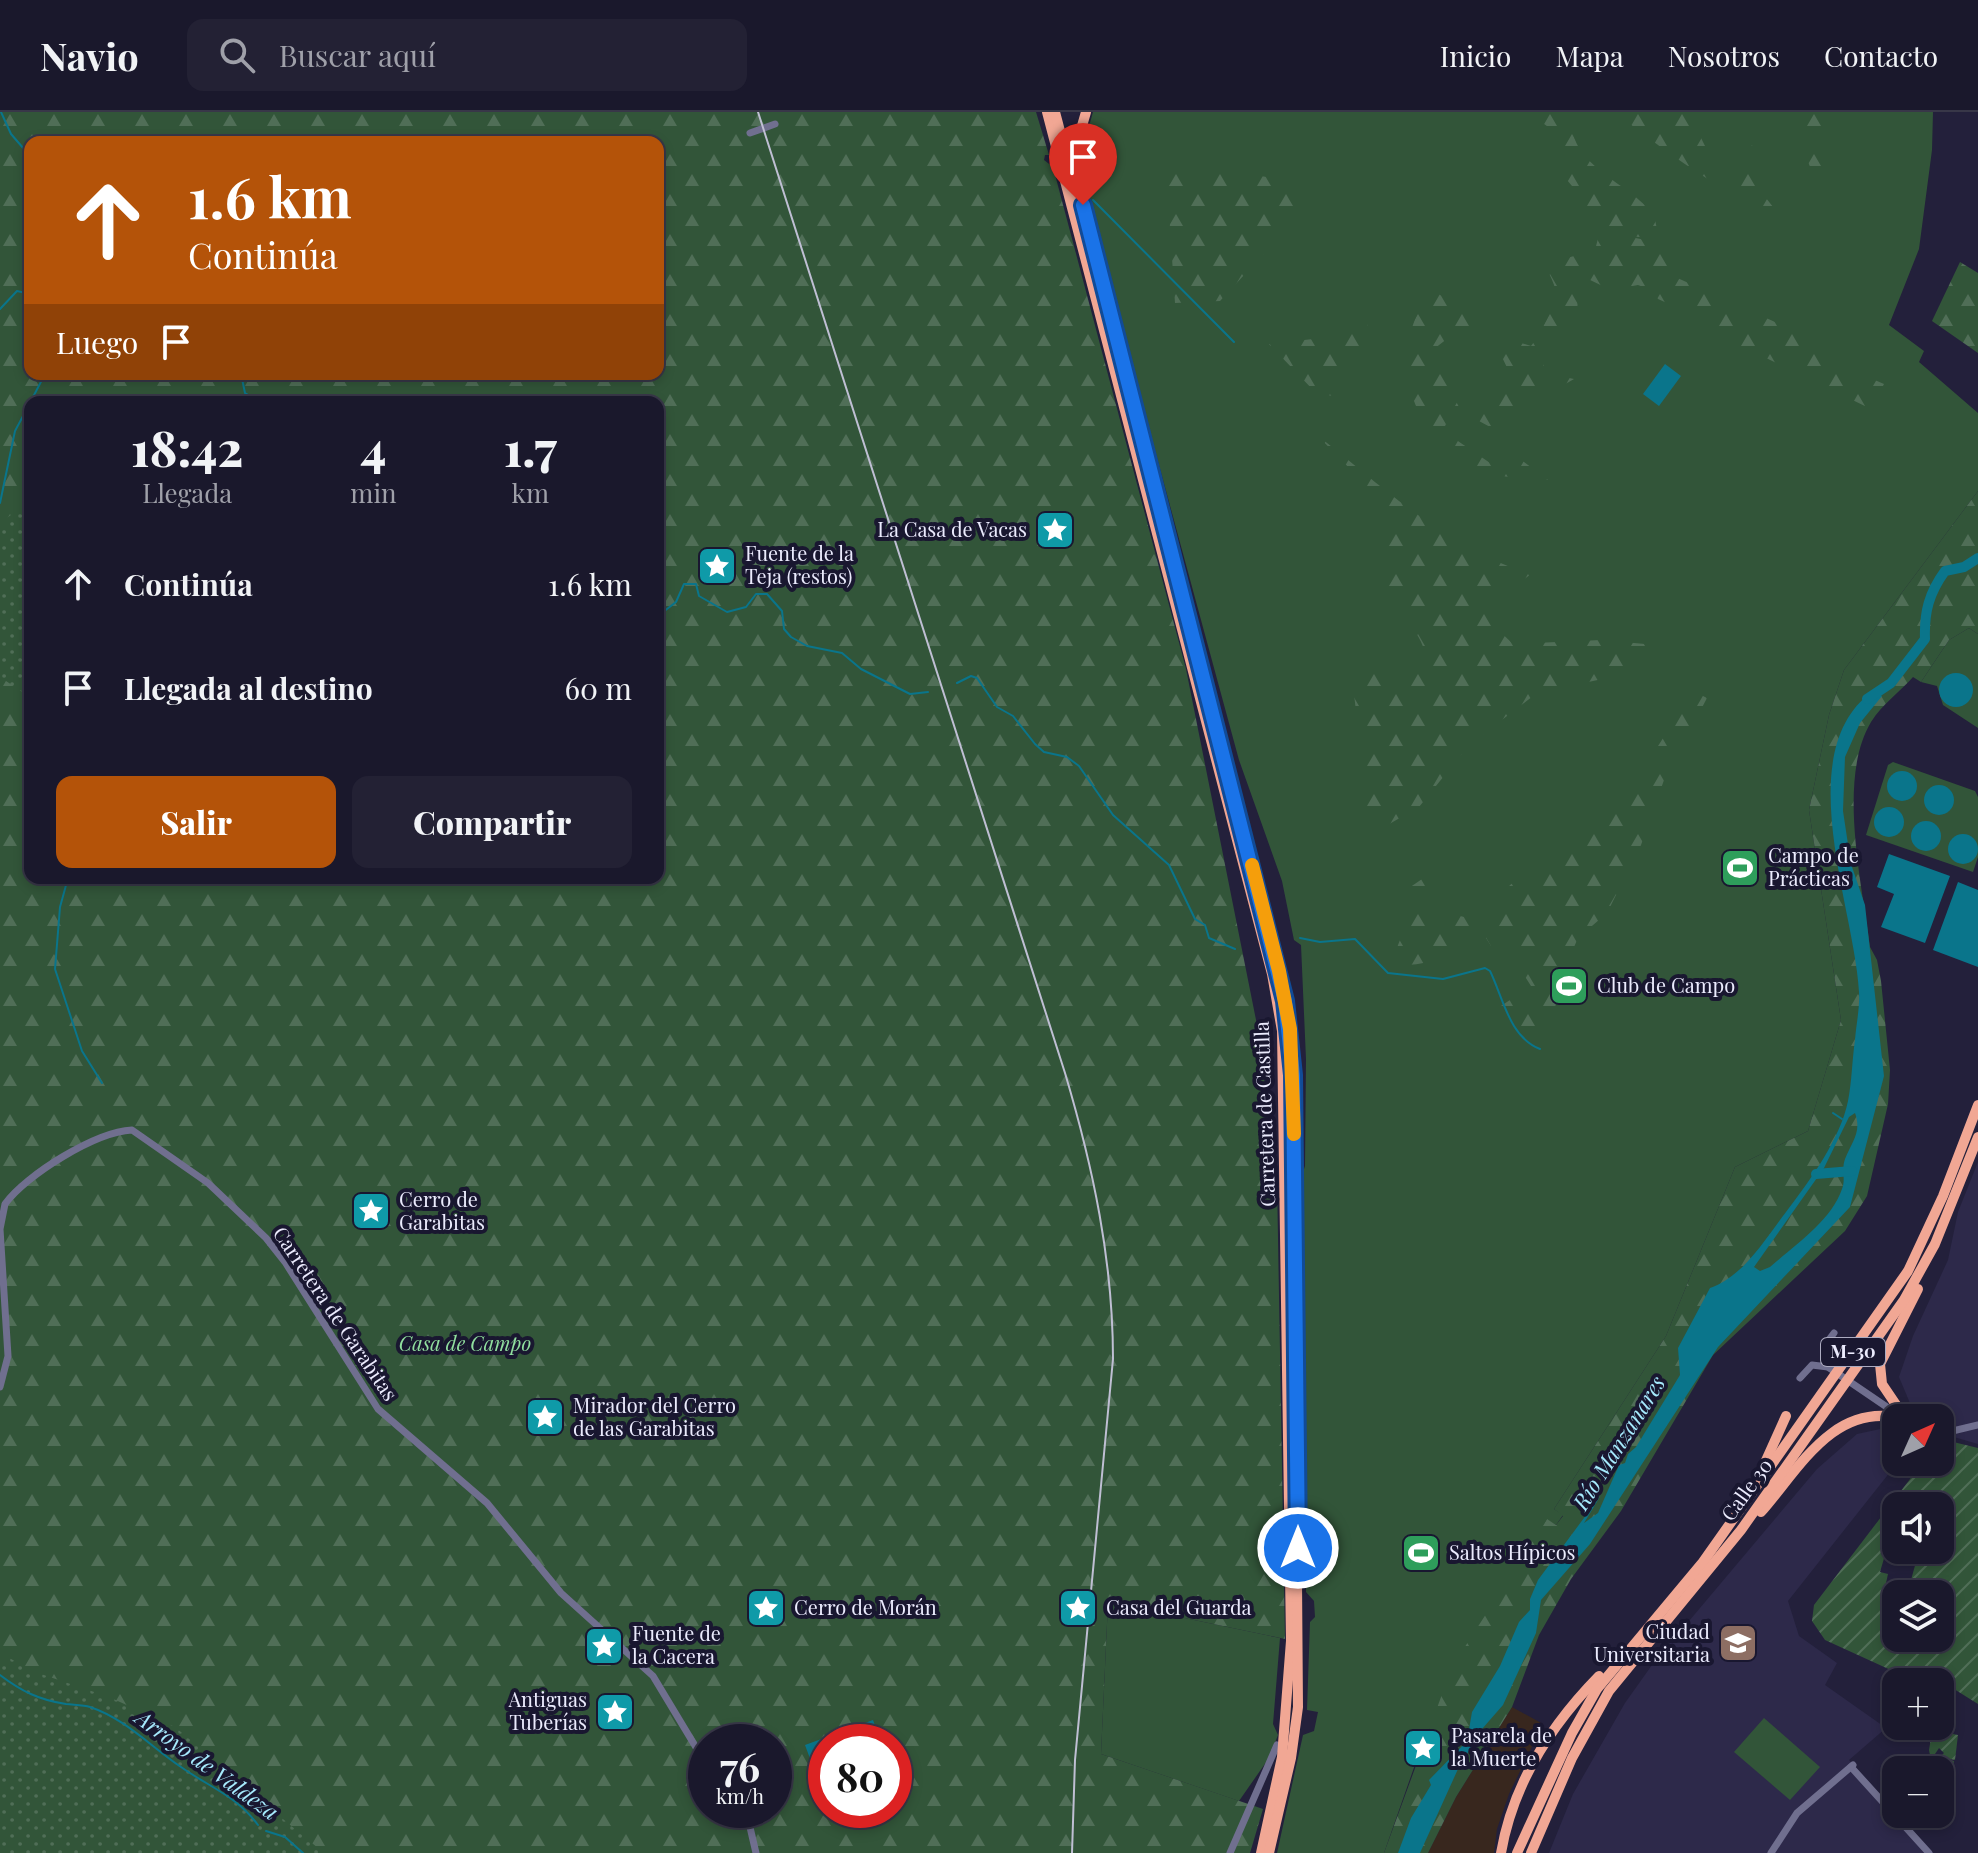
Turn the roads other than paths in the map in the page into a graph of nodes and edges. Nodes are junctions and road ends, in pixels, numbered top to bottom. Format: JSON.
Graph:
{"nodes":[{"id":1,"x":1040,"y":112,"type":"edge"},
{"id":2,"x":1047,"y":112,"type":"edge"},
{"id":3,"x":1055,"y":112,"type":"edge"},
{"id":4,"x":1086,"y":112,"type":"edge"},
{"id":5,"x":775,"y":124,"type":"dead end"},
{"id":6,"x":752,"y":132,"type":"dead end"},
{"id":7,"x":1070,"y":202,"type":"junction"},
{"id":8,"x":1093,"y":255,"type":"junction"},
{"id":9,"x":1263,"y":922,"type":"junction"},
{"id":10,"x":1276,"y":973,"type":"junction"},
{"id":11,"x":1978,"y":1105,"type":"edge"},
{"id":12,"x":1978,"y":1137,"type":"edge"},
{"id":13,"x":1943,"y":1196,"type":"junction"},
{"id":14,"x":1916,"y":1242,"type":"dead end"},
{"id":15,"x":1935,"y":1244,"type":"junction"},
{"id":16,"x":1834,"y":1333,"type":"dead end"},
{"id":17,"x":1828,"y":1367,"type":"junction"},
{"id":18,"x":1800,"y":1378,"type":"dead end"},
{"id":19,"x":1882,"y":1384,"type":"junction"},
{"id":20,"x":0,"y":1387,"type":"edge"},
{"id":21,"x":1870,"y":1396,"type":"junction"},
{"id":22,"x":1882,"y":1404,"type":"edge"},
{"id":23,"x":1894,"y":1404,"type":"edge"},
{"id":24,"x":1882,"y":1415,"type":"edge"},
{"id":25,"x":1786,"y":1416,"type":"dead end"},
{"id":26,"x":1978,"y":1425,"type":"edge"},
{"id":27,"x":1954,"y":1431,"type":"edge"},
{"id":28,"x":1748,"y":1500,"type":"junction"},
{"id":29,"x":1741,"y":1530,"type":"junction"},
{"id":30,"x":1617,"y":1663,"type":"junction"},
{"id":31,"x":688,"y":1734,"type":"edge"},
{"id":32,"x":1277,"y":1745,"type":"dead end"},
{"id":33,"x":1568,"y":1768,"type":"junction"},
{"id":34,"x":750,"y":1828,"type":"edge"},
{"id":35,"x":1502,"y":1849,"type":"edge"},
{"id":36,"x":756,"y":1853,"type":"edge"},
{"id":37,"x":1230,"y":1853,"type":"edge"},
{"id":38,"x":1258,"y":1853,"type":"edge"},
{"id":39,"x":1269,"y":1853,"type":"edge"},
{"id":40,"x":1517,"y":1853,"type":"edge"},
{"id":41,"x":1531,"y":1853,"type":"edge"},
{"id":42,"x":1538,"y":1853,"type":"edge"},
{"id":43,"x":1771,"y":1853,"type":"edge"},
{"id":44,"x":1929,"y":1853,"type":"edge"}],
"edges":[{"from":1,"to":7,"type":"highway"},
{"from":2,"to":7,"type":"highway","name":"Carretera de Castilla"},
{"from":3,"to":8,"type":"highway","name":"Carretera de Castilla"},
{"from":4,"to":8,"type":"highway"},
{"from":5,"to":6,"type":"street"},
{"from":7,"to":9,"type":"highway","name":"Carretera de Castilla"},
{"from":8,"to":9,"type":"highway","name":"Carretera de Castilla"},
{"from":9,"to":10,"type":"highway","name":"Carretera de Castilla"},
{"from":10,"to":38,"type":"highway","name":"Carretera de Castilla"},
{"from":10,"to":39,"type":"highway","name":"Carretera de Castilla"},
{"from":11,"to":13,"type":"highway","number":"M-30"},
{"from":12,"to":15,"type":"highway","name":"Calle 30","number":"M-30"},
{"from":13,"to":14,"type":"highway"},
{"from":13,"to":28,"type":"highway","name":"Calle 30","number":"M-30"},
{"from":15,"to":19,"type":"highway"},
{"from":15,"to":29,"type":"highway","name":"Calle 30","number":"M-30"},
{"from":16,"to":17,"type":"street"},
{"from":17,"to":18,"type":"street"},
{"from":17,"to":21,"type":"street"},
{"from":19,"to":21,"type":"street"},
{"from":19,"to":23,"type":"highway"},
{"from":20,"to":31,"type":"street","name":"Carretera de Garabitas"},
{"from":21,"to":22,"type":"street"},
{"from":24,"to":29,"type":"highway"},
{"from":25,"to":28,"type":"highway"},
{"from":26,"to":27,"type":"street"},
{"from":28,"to":30,"type":"highway","name":"Calle 30","number":"M-30"},
{"from":29,"to":33,"type":"highway","name":"Calle 30","number":"M-30"},
{"from":30,"to":35,"type":"highway"},
{"from":30,"to":40,"type":"highway","name":"Calle 30","number":"M-30"},
{"from":32,"to":37,"type":"street"},
{"from":33,"to":41,"type":"highway","name":"Calle 30","number":"M-30"},
{"from":33,"to":42,"type":"highway"},
{"from":34,"to":36,"type":"street"},
{"from":43,"to":44,"type":"street"}]}
